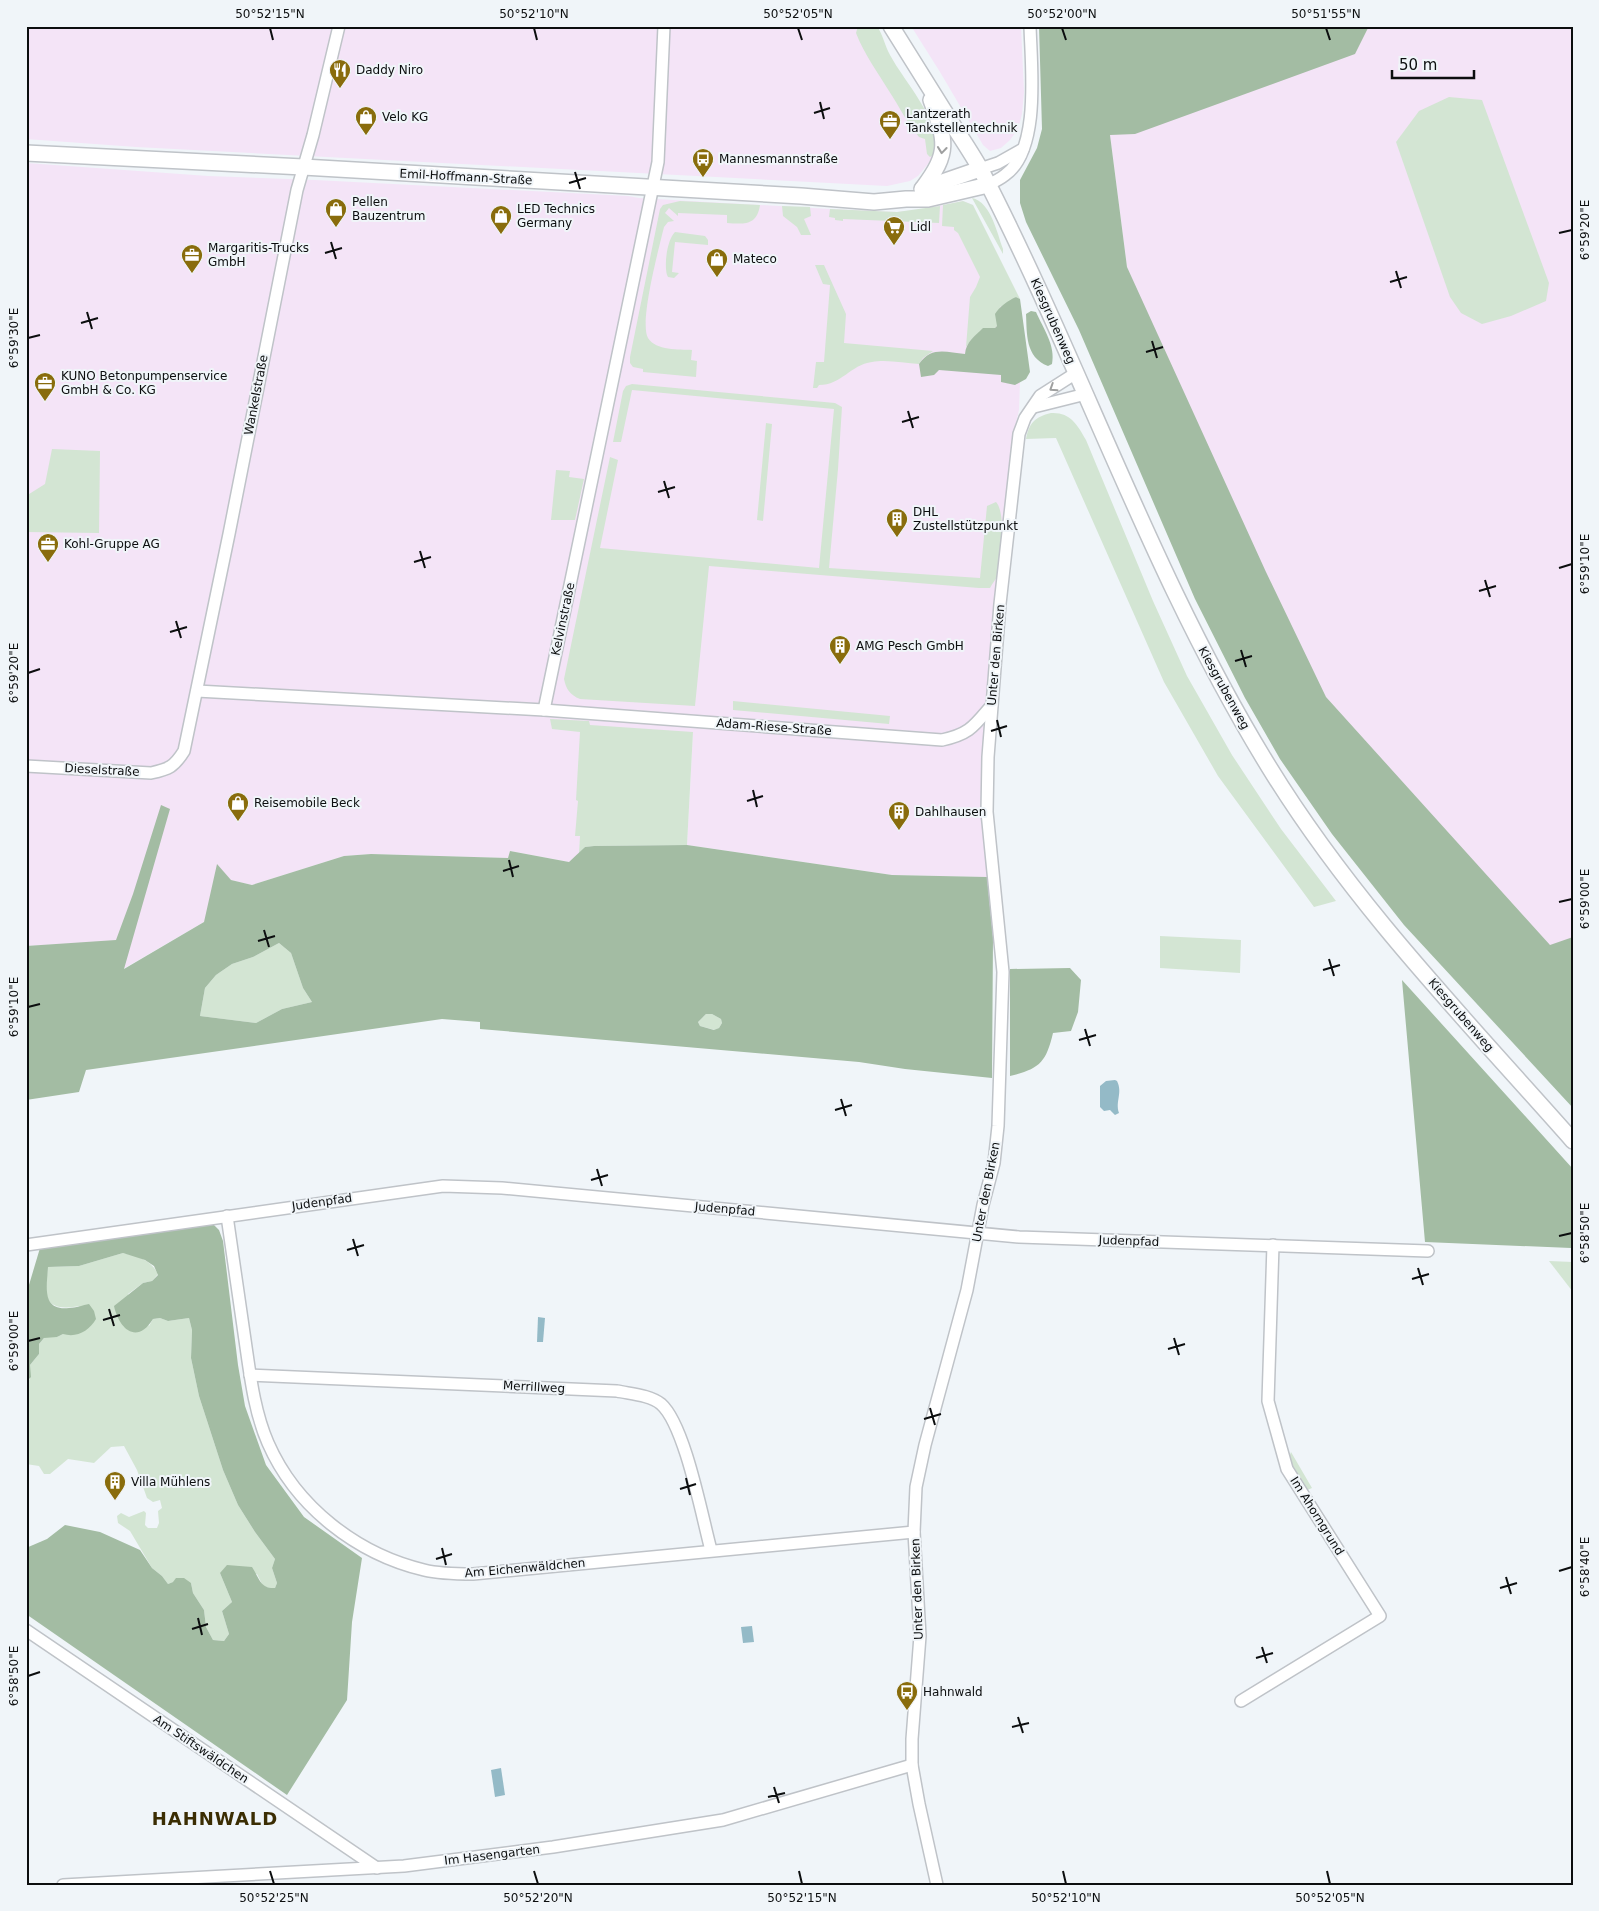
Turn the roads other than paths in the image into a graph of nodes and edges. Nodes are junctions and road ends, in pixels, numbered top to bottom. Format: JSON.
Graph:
{"nodes":[{"id":1,"x":338,"y":26,"type":"edge"},
{"id":2,"x":664,"y":26,"type":"edge"},
{"id":3,"x":891,"y":26,"type":"edge"},
{"id":4,"x":1030,"y":26,"type":"edge"},
{"id":5,"x":919,"y":71,"type":"junction"},
{"id":6,"x":1023,"y":149,"type":"junction"},
{"id":7,"x":26,"y":153,"type":"edge"},
{"id":8,"x":303,"y":167,"type":"junction"},
{"id":9,"x":980,"y":169,"type":"junction"},
{"id":10,"x":988,"y":185,"type":"junction"},
{"id":11,"x":654,"y":187,"type":"junction"},
{"id":12,"x":923,"y":188,"type":"junction"},
{"id":13,"x":906,"y":199,"type":"junction"},
{"id":14,"x":1076,"y":373,"type":"junction"},
{"id":15,"x":1086,"y":394,"type":"junction"},
{"id":16,"x":1034,"y":407,"type":"junction"},
{"id":17,"x":197,"y":690,"type":"junction"},
{"id":18,"x":992,"y":704,"type":"junction"},
{"id":19,"x":544,"y":710,"type":"junction"},
{"id":20,"x":176,"y":764,"type":"joint"},
{"id":21,"x":26,"y":766,"type":"edge"},
{"id":22,"x":1573,"y":1141,"type":"edge"},
{"id":23,"x":227,"y":1216,"type":"junction"},
{"id":24,"x":978,"y":1232,"type":"junction"},
{"id":25,"x":26,"y":1245,"type":"edge"},
{"id":26,"x":1273,"y":1246,"type":"junction"},
{"id":27,"x":1428,"y":1251,"type":"dead end"},
{"id":28,"x":250,"y":1374,"type":"junction"},
{"id":29,"x":914,"y":1532,"type":"junction"},
{"id":30,"x":711,"y":1550,"type":"junction"},
{"id":31,"x":26,"y":1630,"type":"edge"},
{"id":32,"x":1241,"y":1700,"type":"dead end"},
{"id":33,"x":912,"y":1765,"type":"junction"},
{"id":34,"x":376,"y":1868,"type":"junction"},
{"id":35,"x":63,"y":1885,"type":"edge"},
{"id":36,"x":937,"y":1885,"type":"edge"}],
"edges":[{"from":1,"to":8,"type":"street","name":"Wankelstraße"},
{"from":2,"to":11,"type":"street"},
{"from":3,"to":5,"type":"main road"},
{"from":4,"to":6,"type":"street","name":"Emil-Hoffmann-Straße"},
{"from":5,"to":9,"type":"main road","name":"Kiesgrubenweg"},
{"from":5,"to":12,"type":"main road","one_way":true},
{"from":6,"to":9,"type":"street","name":"Emil-Hoffmann-Straße"},
{"from":6,"to":10,"type":"street","name":"Emil-Hoffmann-Straße"},
{"from":7,"to":8,"type":"main road","name":"Emil-Hoffmann-Straße"},
{"from":8,"to":11,"type":"main road","name":"Emil-Hoffmann-Straße"},
{"from":8,"to":17,"type":"street","name":"Wankelstraße"},
{"from":9,"to":10,"type":"main road","name":"Kiesgrubenweg"},
{"from":9,"to":12,"type":"main road","name":"Emil-Hoffmann-Straße"},
{"from":10,"to":13,"type":"main road","name":"Emil-Hoffmann-Straße"},
{"from":10,"to":14,"type":"main road","name":"Kiesgrubenweg"},
{"from":11,"to":13,"type":"main road","name":"Emil-Hoffmann-Straße"},
{"from":11,"to":19,"type":"street","name":"Kelvinstraße"},
{"from":12,"to":13,"type":"main road","name":"Emil-Hoffmann-Straße"},
{"from":14,"to":15,"type":"main road","name":"Kiesgrubenweg"},
{"from":14,"to":16,"type":"street","name":"Unter den Birken","one_way":true},
{"from":15,"to":16,"type":"street"},
{"from":15,"to":22,"type":"main road","name":"Kiesgrubenweg"},
{"from":16,"to":18,"type":"street","name":"Unter den Birken"},
{"from":17,"to":19,"type":"street"},
{"from":17,"to":20,"type":"street","name":"Wankelstraße"},
{"from":18,"to":19,"type":"street","name":"Adam-Riese-Straße"},
{"from":18,"to":24,"type":"street","name":"Unter den Birken"},
{"from":20,"to":21,"type":"street","name":"Dieselstraße"},
{"from":23,"to":24,"type":"street","name":"Judenpfad"},
{"from":23,"to":25,"type":"street","name":"Judenpfad"},
{"from":23,"to":28,"type":"street","name":"Am Eichenwäldchen"},
{"from":24,"to":26,"type":"street","name":"Judenpfad"},
{"from":24,"to":29,"type":"street","name":"Unter den Birken"},
{"from":26,"to":27,"type":"street","name":"Judenpfad"},
{"from":26,"to":32,"type":"street","name":"Im Ahorngrund"},
{"from":28,"to":30,"type":"street","name":"Am Eichenwäldchen"},
{"from":28,"to":30,"type":"street","name":"Merrillweg"},
{"from":29,"to":30,"type":"street","name":"Am Eichenwäldchen"},
{"from":29,"to":33,"type":"street","name":"Unter den Birken"},
{"from":31,"to":34,"type":"street","name":"Am Stiftswäldchen"},
{"from":33,"to":34,"type":"street","name":"Im Hasengarten"},
{"from":33,"to":36,"type":"street","name":"Unter den Birken"},
{"from":34,"to":35,"type":"street","name":"Im Hasengarten"}]}
